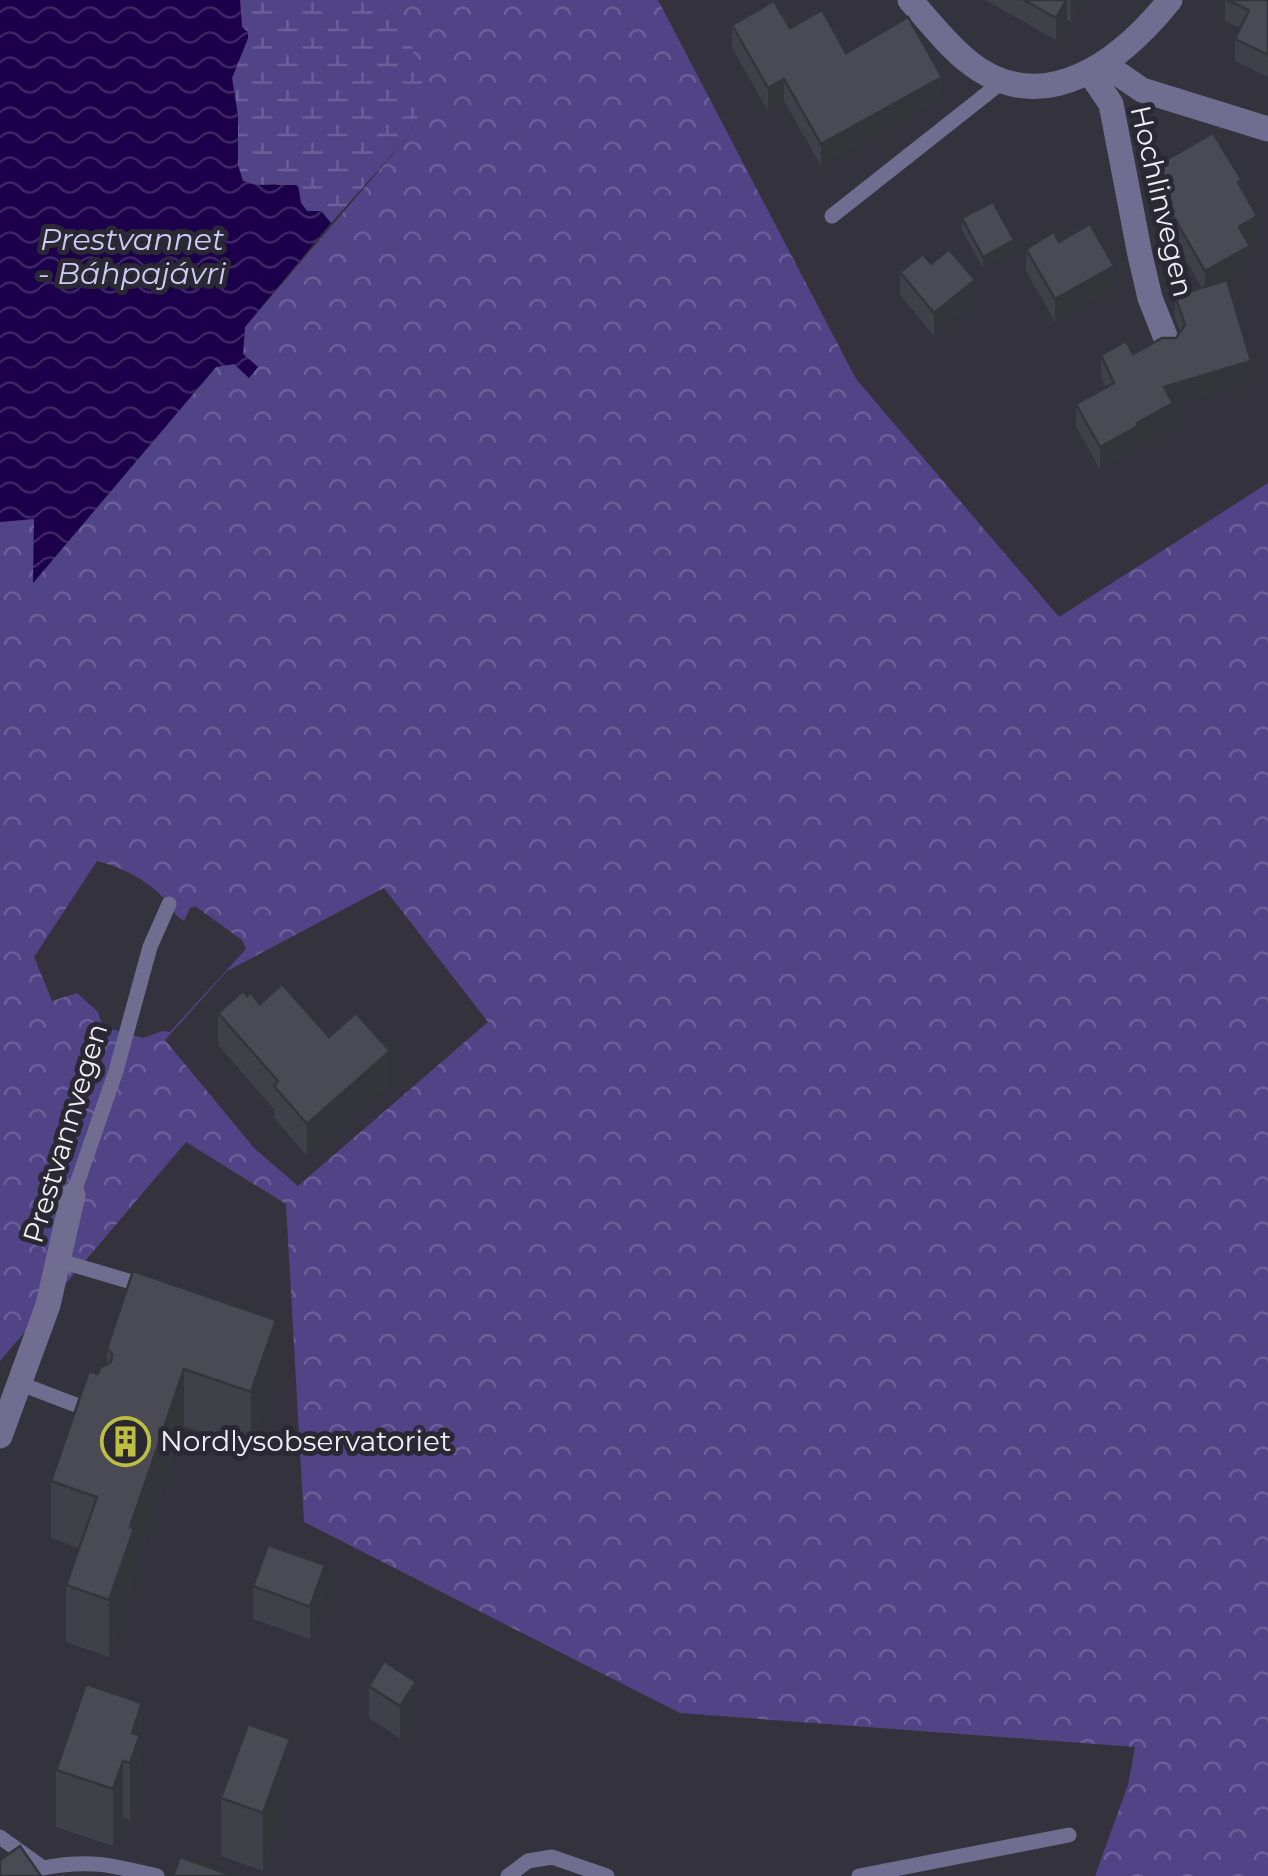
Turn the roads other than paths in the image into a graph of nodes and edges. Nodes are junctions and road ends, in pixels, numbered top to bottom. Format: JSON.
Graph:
{"nodes":[{"id":1,"x":910,"y":0,"type":"edge"},
{"id":2,"x":1170,"y":0,"type":"edge"},
{"id":3,"x":1096,"y":68,"type":"junction"},
{"id":4,"x":1003,"y":81,"type":"junction"},
{"id":5,"x":1268,"y":129,"type":"edge"},
{"id":6,"x":832,"y":216,"type":"dead end"},
{"id":7,"x":1169,"y":346,"type":"edge"},
{"id":8,"x":168,"y":904,"type":"dead end"},
{"id":9,"x":73,"y":1196,"type":"joint"},
{"id":10,"x":57,"y":1260,"type":"junction"},
{"id":11,"x":162,"y":1290,"type":"edge"},
{"id":12,"x":21,"y":1384,"type":"junction"},
{"id":13,"x":101,"y":1414,"type":"edge"},
{"id":14,"x":0,"y":1436,"type":"edge"},
{"id":15,"x":1069,"y":1835,"type":"dead end"},
{"id":16,"x":0,"y":1837,"type":"edge"},
{"id":17,"x":45,"y":1872,"type":"edge"},
{"id":18,"x":157,"y":1876,"type":"edge"},
{"id":19,"x":508,"y":1876,"type":"edge"},
{"id":20,"x":606,"y":1876,"type":"edge"},
{"id":21,"x":860,"y":1876,"type":"edge"}],
"edges":[{"from":1,"to":4,"type":"street"},
{"from":2,"to":3,"type":"street"},
{"from":3,"to":4,"type":"street"},
{"from":3,"to":5,"type":"street","name":"Hochlinvegen"},
{"from":3,"to":7,"type":"street","name":"Hochlinvegen"},
{"from":4,"to":6,"type":"lane"},
{"from":8,"to":9,"type":"lane","name":"Prestvannvegen"},
{"from":9,"to":10,"type":"street","name":"Prestvannvegen"},
{"from":10,"to":11,"type":"lane"},
{"from":10,"to":12,"type":"street","name":"Prestvannvegen"},
{"from":12,"to":13,"type":"lane"},
{"from":12,"to":14,"type":"street","name":"Prestvannvegen"},
{"from":15,"to":21,"type":"lane"},
{"from":16,"to":17,"type":"lane"},
{"from":17,"to":18,"type":"lane"},
{"from":19,"to":20,"type":"lane"}]}
